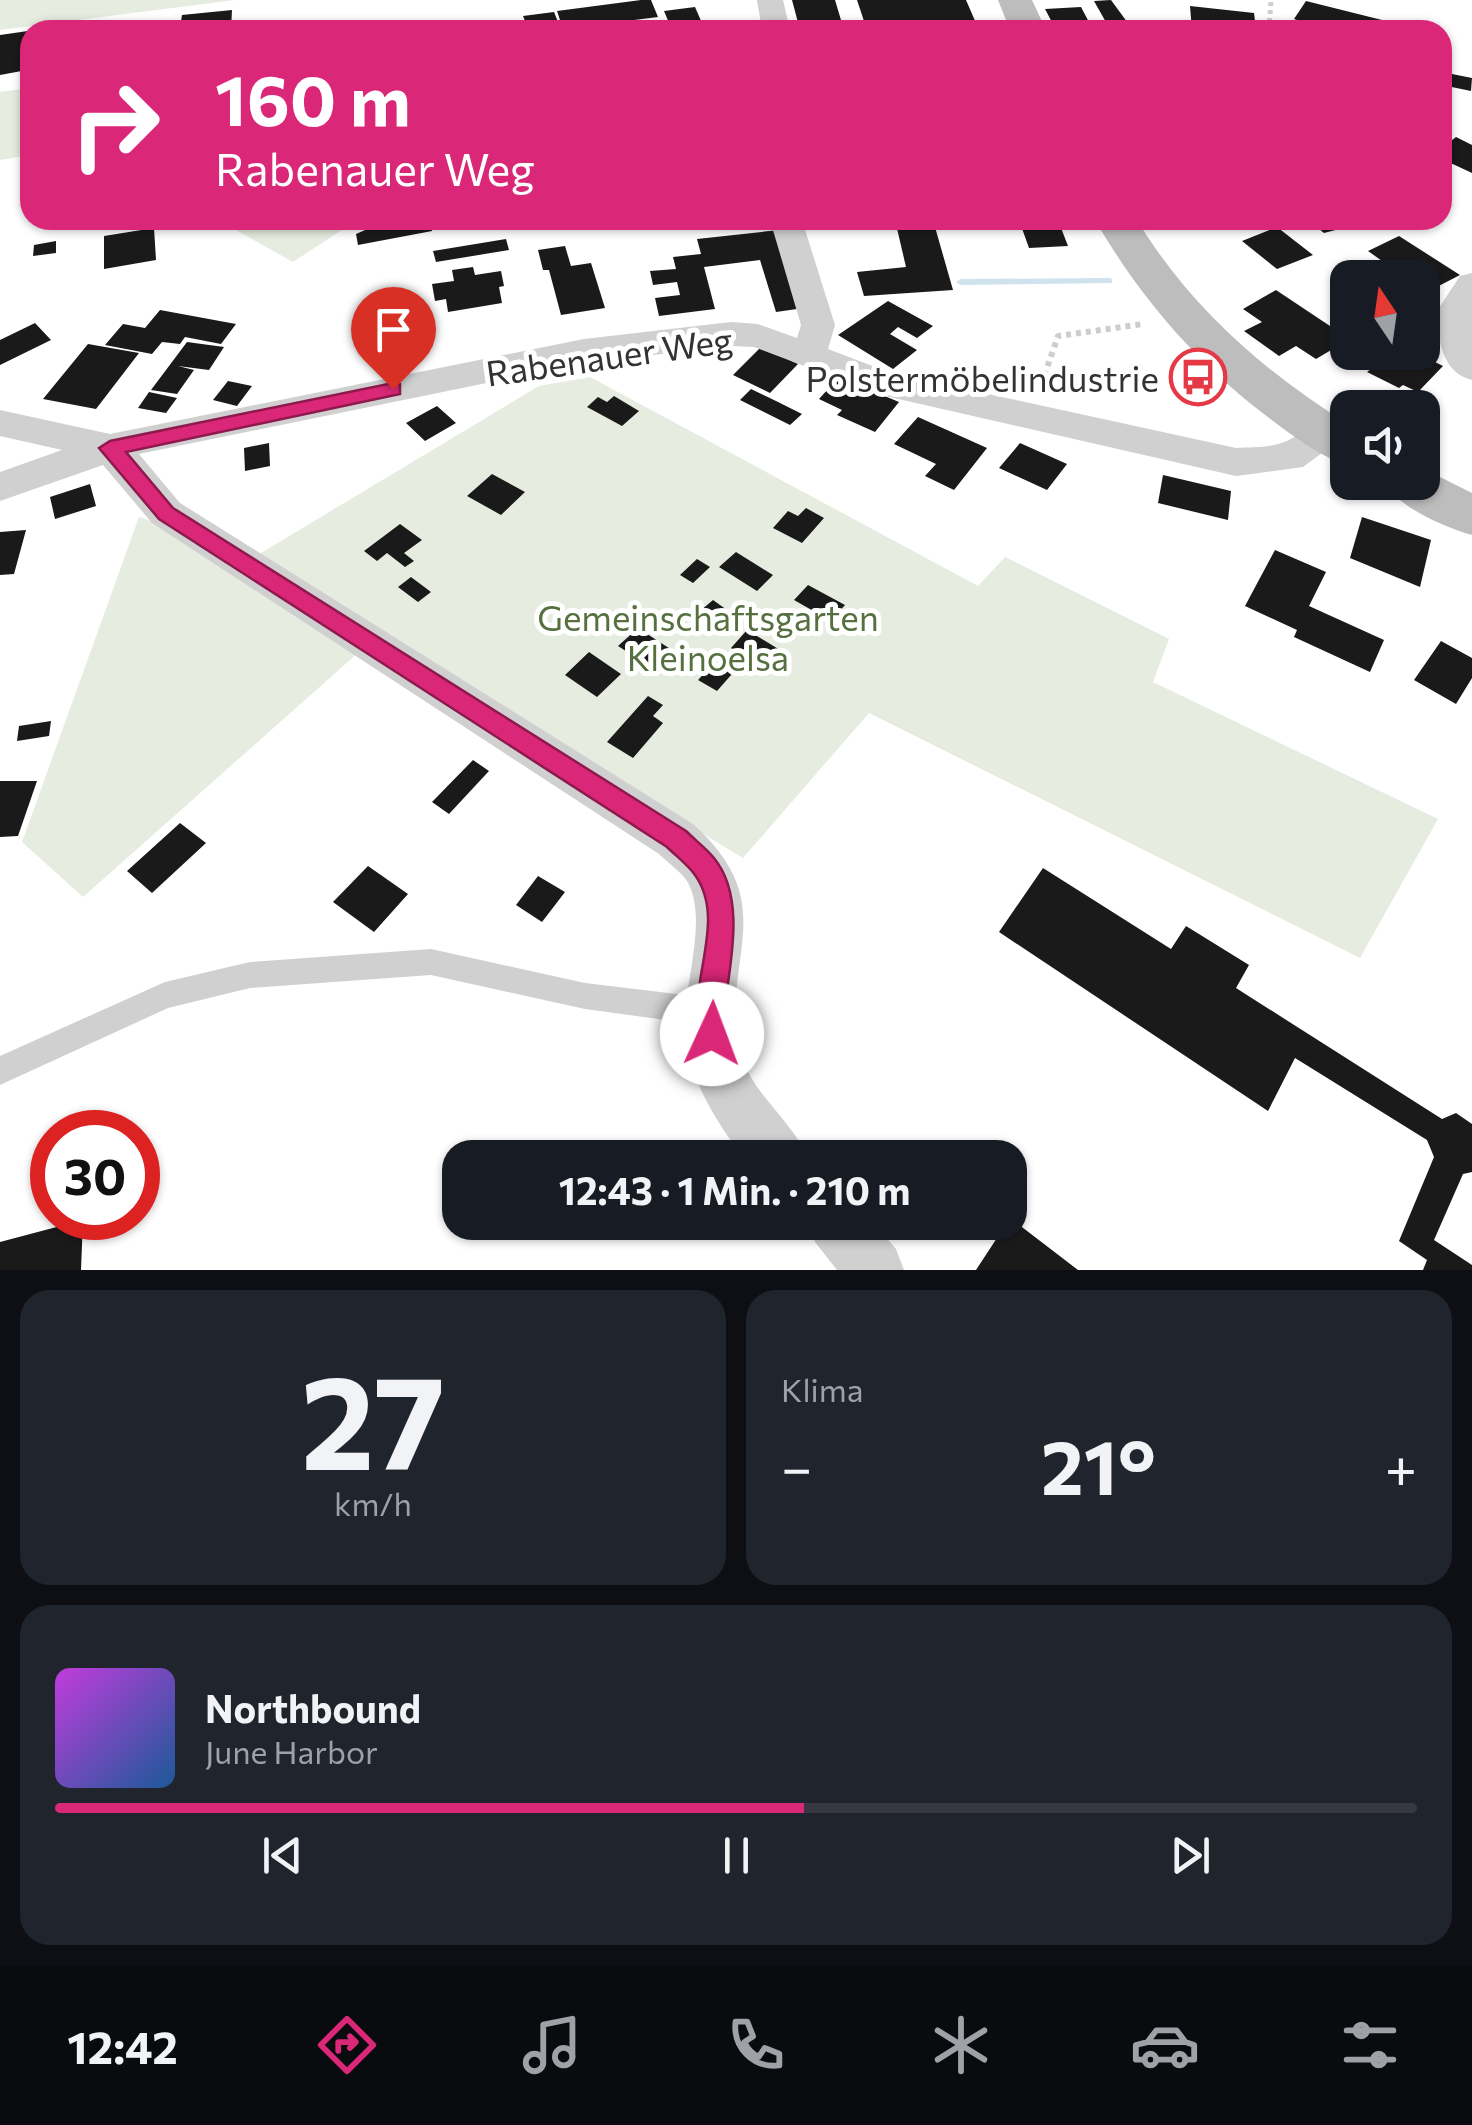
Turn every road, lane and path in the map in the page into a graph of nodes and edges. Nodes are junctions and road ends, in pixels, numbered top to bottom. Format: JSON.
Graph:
{"nodes":[{"id":1,"x":789,"y":230,"type":"edge"},
{"id":2,"x":1121,"y":230,"type":"edge"},
{"id":3,"x":1472,"y":284,"type":"edge"},
{"id":4,"x":1184,"y":318,"type":"junction"},
{"id":5,"x":806,"y":352,"type":"junction"},
{"id":6,"x":1472,"y":368,"type":"edge"},
{"id":7,"x":997,"y":410,"type":"junction"},
{"id":8,"x":0,"y":423,"type":"edge"},
{"id":9,"x":1330,"y":436,"type":"edge"},
{"id":10,"x":1330,"y":442,"type":"edge"},
{"id":11,"x":110,"y":448,"type":"junction"},
{"id":12,"x":0,"y":487,"type":"edge"},
{"id":13,"x":1440,"y":499,"type":"edge"},
{"id":14,"x":1472,"y":516,"type":"edge"},
{"id":15,"x":710,"y":1012,"type":"junction"},
{"id":16,"x":0,"y":1071,"type":"edge"},
{"id":17,"x":765,"y":1140,"type":"edge"},
{"id":18,"x":850,"y":1240,"type":"edge"},
{"id":19,"x":876,"y":1270,"type":"edge"}],
"edges":[{"from":1,"to":5,"type":"street"},
{"from":2,"to":4,"type":"main road"},
{"from":3,"to":6,"type":"street"},
{"from":4,"to":7,"type":"path"},
{"from":4,"to":9,"type":"main road"},
{"from":5,"to":7,"type":"street","name":"Rabenauer Weg"},
{"from":5,"to":11,"type":"street","name":"Rabenauer Weg"},
{"from":7,"to":10,"type":"street","name":"Rabenauer Weg"},
{"from":8,"to":11,"type":"street","name":"Rabenauer Weg"},
{"from":11,"to":12,"type":"street"},
{"from":11,"to":15,"type":"street"},
{"from":13,"to":14,"type":"main road"},
{"from":15,"to":16,"type":"lane"},
{"from":15,"to":17,"type":"street"},
{"from":18,"to":19,"type":"street"}]}
